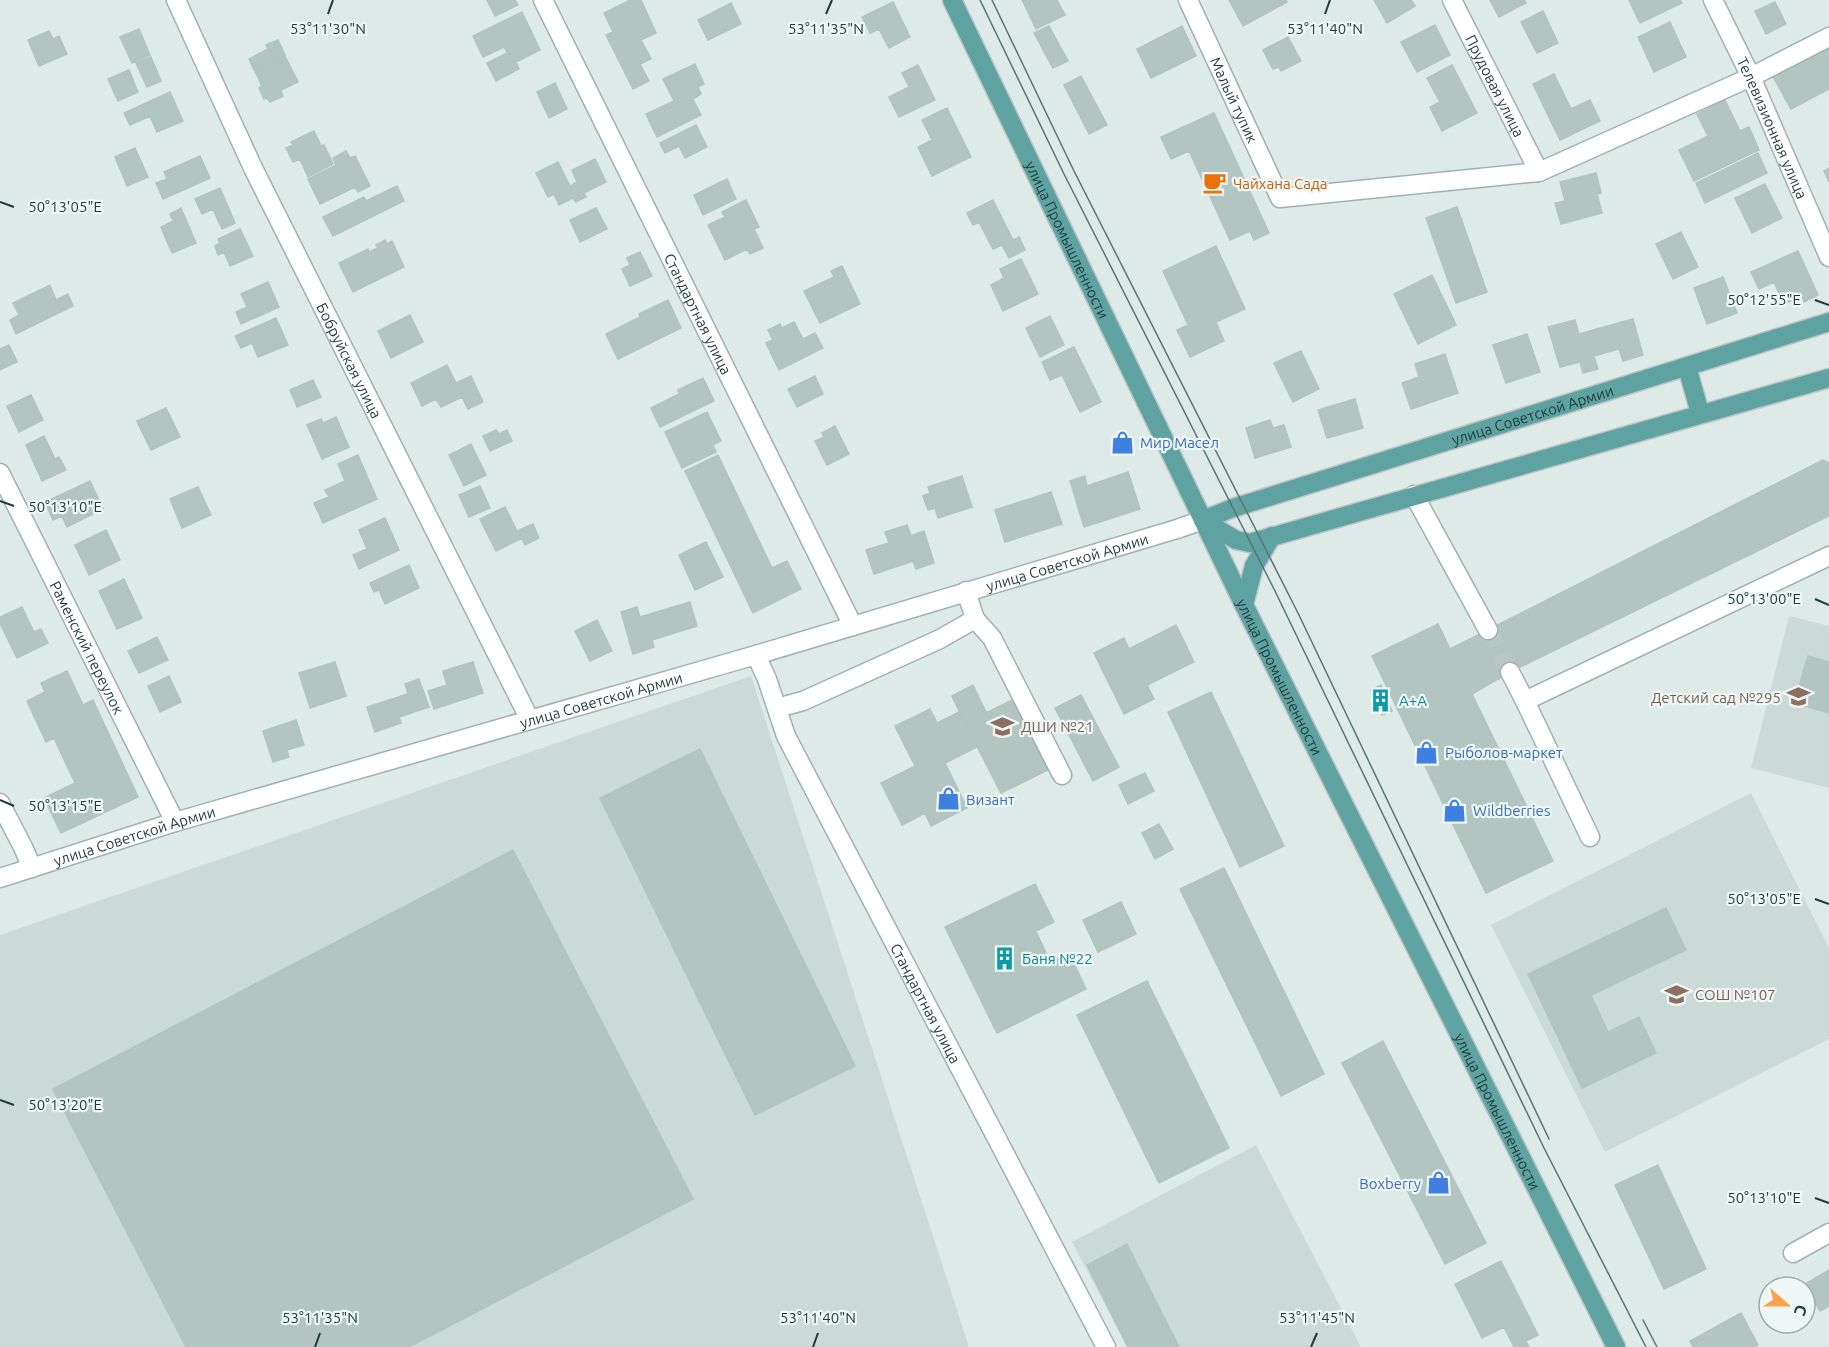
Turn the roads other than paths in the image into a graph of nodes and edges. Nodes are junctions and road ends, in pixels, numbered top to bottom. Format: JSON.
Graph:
{"nodes":[{"id":1,"x":176,"y":0,"type":"edge"},
{"id":2,"x":543,"y":0,"type":"edge"},
{"id":3,"x":952,"y":0,"type":"edge"},
{"id":4,"x":1188,"y":0,"type":"edge"},
{"id":5,"x":1452,"y":0,"type":"edge"},
{"id":6,"x":1713,"y":0,"type":"edge"},
{"id":7,"x":1829,"y":37,"type":"edge"},
{"id":8,"x":1751,"y":77,"type":"junction"},
{"id":9,"x":1539,"y":172,"type":"junction"},
{"id":10,"x":1829,"y":257,"type":"edge"},
{"id":11,"x":1829,"y":322,"type":"edge"},
{"id":12,"x":1686,"y":367,"type":"junction"},
{"id":13,"x":1829,"y":378,"type":"edge"},
{"id":14,"x":1700,"y":413,"type":"junction"},
{"id":15,"x":0,"y":473,"type":"edge"},
{"id":16,"x":1414,"y":495,"type":"junction"},
{"id":17,"x":1203,"y":520,"type":"junction"},
{"id":18,"x":1272,"y":536,"type":"junction"},
{"id":19,"x":1829,"y":556,"type":"edge"},
{"id":20,"x":966,"y":591,"type":"junction"},
{"id":21,"x":1244,"y":605,"type":"junction"},
{"id":22,"x":975,"y":619,"type":"junction"},
{"id":23,"x":853,"y":626,"type":"junction"},
{"id":24,"x":1488,"y":630,"type":"tunnel mouth"},
{"id":25,"x":756,"y":655,"type":"junction"},
{"id":26,"x":1510,"y":672,"type":"tunnel mouth"},
{"id":27,"x":1525,"y":701,"type":"junction"},
{"id":28,"x":777,"y":708,"type":"junction"},
{"id":29,"x":530,"y":720,"type":"junction"},
{"id":30,"x":1062,"y":775,"type":"dead end"},
{"id":31,"x":0,"y":803,"type":"edge"},
{"id":32,"x":176,"y":822,"type":"junction"},
{"id":33,"x":1590,"y":837,"type":"dead end"},
{"id":34,"x":32,"y":868,"type":"junction"},
{"id":35,"x":0,"y":878,"type":"edge"},
{"id":36,"x":1829,"y":1233,"type":"edge"},
{"id":37,"x":1793,"y":1253,"type":"dead end"},
{"id":38,"x":1106,"y":1347,"type":"edge"},
{"id":39,"x":1616,"y":1347,"type":"edge"}],
"edges":[{"from":1,"to":29,"type":"street","name":"Бобруйская улица"},
{"from":2,"to":23,"type":"street","name":"Стандартная улица"},
{"from":3,"to":17,"type":"main road","name":"улица Промышленности"},
{"from":4,"to":9,"type":"street","name":"Малый тупик"},
{"from":5,"to":9,"type":"street","name":"Прудовая улица"},
{"from":6,"to":8,"type":"street","name":"Телевизионная улица"},
{"from":7,"to":8,"type":"street"},
{"from":8,"to":9,"type":"street"},
{"from":8,"to":10,"type":"street","name":"Телевизионная улица"},
{"from":11,"to":12,"type":"main road","name":"улица Советской Армии"},
{"from":12,"to":14,"type":"main road"},
{"from":12,"to":17,"type":"main road","name":"улица Советской Армии"},
{"from":13,"to":14,"type":"main road"},
{"from":14,"to":16,"type":"main road"},
{"from":15,"to":32,"type":"street","name":"Раменский переулок"},
{"from":16,"to":18,"type":"main road"},
{"from":16,"to":24,"type":"street"},
{"from":17,"to":18,"type":"main road"},
{"from":17,"to":20,"type":"street","name":"улица Советской Армии"},
{"from":17,"to":21,"type":"main road","name":"улица Промышленности"},
{"from":18,"to":21,"type":"main road"},
{"from":19,"to":27,"type":"street"},
{"from":20,"to":22,"type":"street"},
{"from":20,"to":23,"type":"street","name":"улица Советской Армии"},
{"from":21,"to":39,"type":"main road","name":"улица Промышленности"},
{"from":22,"to":28,"type":"street"},
{"from":22,"to":30,"type":"street"},
{"from":23,"to":25,"type":"street","name":"улица Советской Армии"},
{"from":25,"to":28,"type":"street","name":"Стандартная улица"},
{"from":25,"to":29,"type":"street","name":"улица Советской Армии"},
{"from":26,"to":27,"type":"street"},
{"from":27,"to":33,"type":"street"},
{"from":28,"to":38,"type":"street","name":"Стандартная улица"},
{"from":29,"to":32,"type":"street","name":"улица Советской Армии"},
{"from":31,"to":34,"type":"street"},
{"from":32,"to":34,"type":"street","name":"улица Советской Армии"},
{"from":34,"to":35,"type":"street","name":"улица Советской Армии"},
{"from":36,"to":37,"type":"street"}]}
